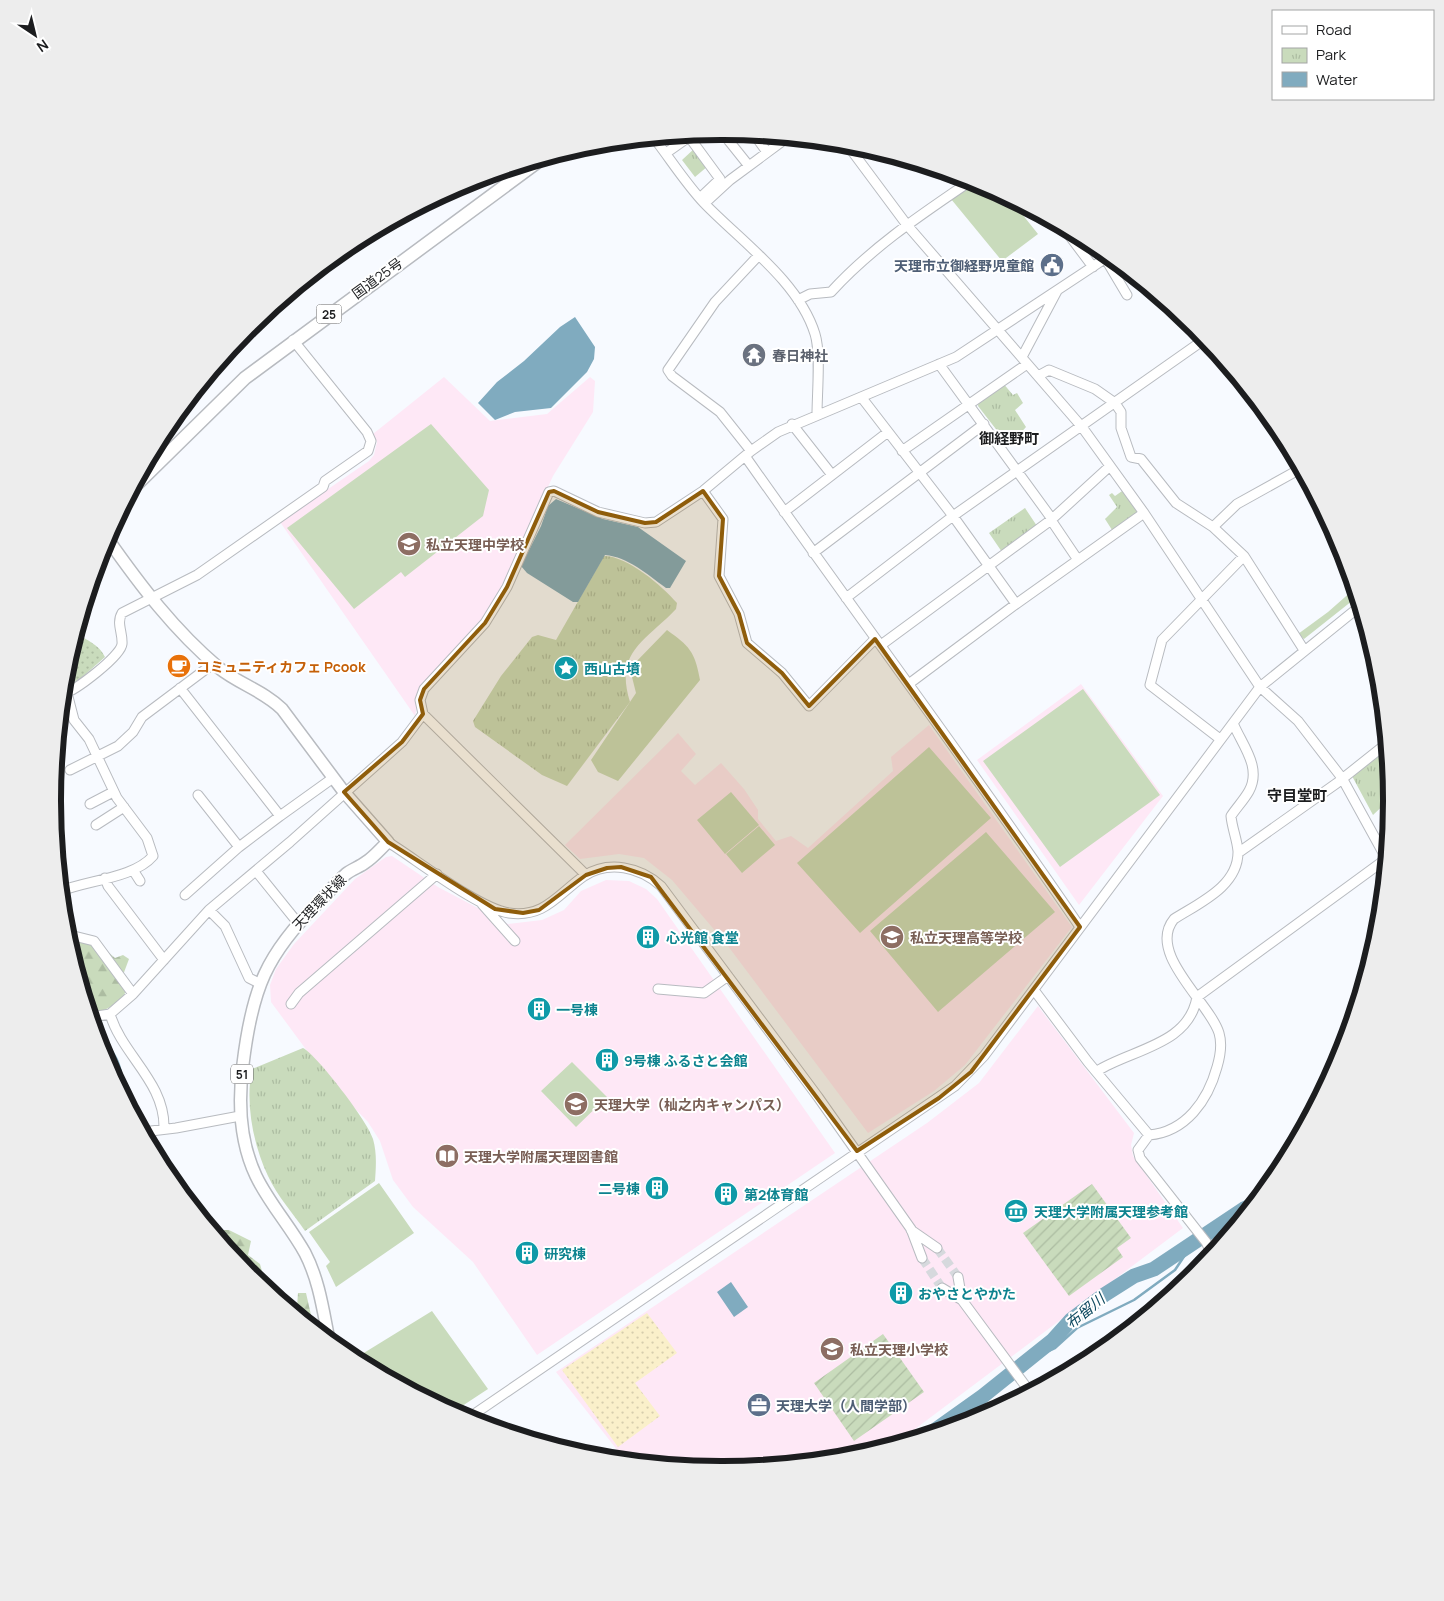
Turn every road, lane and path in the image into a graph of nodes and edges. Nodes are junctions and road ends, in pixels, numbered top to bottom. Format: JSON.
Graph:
{"nodes":[{"id":1,"x":728,"y":140,"type":"edge"},
{"id":2,"x":682,"y":141,"type":"edge"},
{"id":3,"x":694,"y":141,"type":"edge"},
{"id":4,"x":759,"y":141,"type":"edge"},
{"id":5,"x":658,"y":143,"type":"edge"},
{"id":6,"x":781,"y":143,"type":"edge"},
{"id":7,"x":767,"y":152,"type":"junction"},
{"id":8,"x":853,"y":152,"type":"edge"},
{"id":9,"x":666,"y":153,"type":"junction"},
{"id":10,"x":749,"y":166,"type":"junction"},
{"id":11,"x":513,"y":174,"type":"edge"},
{"id":12,"x":963,"y":186,"type":"edge"},
{"id":13,"x":702,"y":201,"type":"junction"},
{"id":14,"x":907,"y":225,"type":"junction"},
{"id":15,"x":1074,"y":241,"type":"edge"},
{"id":16,"x":759,"y":255,"type":"junction"},
{"id":17,"x":1102,"y":260,"type":"edge"},
{"id":18,"x":1093,"y":266,"type":"junction"},
{"id":19,"x":1113,"y":268,"type":"edge"},
{"id":20,"x":1058,"y":290,"type":"junction"},
{"id":21,"x":1127,"y":295,"type":"dead end"},
{"id":22,"x":798,"y":300,"type":"junction"},
{"id":23,"x":997,"y":329,"type":"junction"},
{"id":24,"x":293,"y":340,"type":"junction"},
{"id":25,"x":1199,"y":343,"type":"edge"},
{"id":26,"x":1024,"y":360,"type":"junction"},
{"id":27,"x":939,"y":364,"type":"junction"},
{"id":28,"x":1038,"y":376,"type":"junction"},
{"id":29,"x":862,"y":398,"type":"junction"},
{"id":30,"x":1115,"y":403,"type":"junction"},
{"id":31,"x":969,"y":404,"type":"junction"},
{"id":32,"x":817,"y":414,"type":"junction"},
{"id":33,"x":792,"y":424,"type":"junction"},
{"id":34,"x":984,"y":424,"type":"junction"},
{"id":35,"x":1082,"y":427,"type":"junction"},
{"id":36,"x":888,"y":432,"type":"junction"},
{"id":37,"x":902,"y":451,"type":"junction"},
{"id":38,"x":748,"y":453,"type":"junction"},
{"id":39,"x":1110,"y":466,"type":"junction"},
{"id":40,"x":1019,"y":471,"type":"junction"},
{"id":41,"x":1295,"y":471,"type":"edge"},
{"id":42,"x":149,"y":472,"type":"edge"},
{"id":43,"x":918,"y":472,"type":"junction"},
{"id":44,"x":832,"y":475,"type":"junction"},
{"id":45,"x":703,"y":491,"type":"junction"},
{"id":46,"x":784,"y":512,"type":"junction"},
{"id":47,"x":1144,"y":513,"type":"junction"},
{"id":48,"x":953,"y":516,"type":"junction"},
{"id":49,"x":1052,"y":519,"type":"junction"},
{"id":50,"x":1213,"y":527,"type":"junction"},
{"id":51,"x":113,"y":546,"type":"edge"},
{"id":52,"x":813,"y":553,"type":"junction"},
{"id":53,"x":1244,"y":556,"type":"junction"},
{"id":54,"x":1078,"y":560,"type":"junction"},
{"id":55,"x":989,"y":565,"type":"junction"},
{"id":56,"x":846,"y":598,"type":"junction"},
{"id":57,"x":152,"y":599,"type":"junction"},
{"id":58,"x":1201,"y":600,"type":"junction"},
{"id":59,"x":1016,"y":604,"type":"junction"},
{"id":60,"x":1355,"y":611,"type":"edge"},
{"id":61,"x":878,"y":642,"type":"junction"},
{"id":62,"x":1304,"y":650,"type":"junction"},
{"id":63,"x":214,"y":663,"type":"junction"},
{"id":64,"x":910,"y":683,"type":"junction"},
{"id":65,"x":1260,"y":687,"type":"junction"},
{"id":66,"x":180,"y":688,"type":"junction"},
{"id":67,"x":71,"y":689,"type":"edge"},
{"id":68,"x":69,"y":704,"type":"edge"},
{"id":69,"x":423,"y":714,"type":"junction"},
{"id":70,"x":1233,"y":723,"type":"junction"},
{"id":71,"x":1220,"y":739,"type":"junction"},
{"id":72,"x":1380,"y":748,"type":"edge"},
{"id":73,"x":97,"y":757,"type":"junction"},
{"id":74,"x":70,"y":770,"type":"dead end"},
{"id":75,"x":333,"y":778,"type":"junction"},
{"id":76,"x":1342,"y":778,"type":"junction"},
{"id":77,"x":114,"y":792,"type":"junction"},
{"id":78,"x":344,"y":792,"type":"junction"},
{"id":79,"x":198,"y":795,"type":"dead end"},
{"id":80,"x":90,"y":804,"type":"dead end"},
{"id":81,"x":124,"y":807,"type":"junction"},
{"id":82,"x":280,"y":816,"type":"junction"},
{"id":83,"x":96,"y":825,"type":"dead end"},
{"id":84,"x":388,"y":842,"type":"junction"},
{"id":85,"x":240,"y":847,"type":"junction"},
{"id":86,"x":1381,"y":848,"type":"edge"},
{"id":87,"x":1238,"y":853,"type":"junction"},
{"id":88,"x":1379,"y":863,"type":"edge"},
{"id":89,"x":133,"y":870,"type":"junction"},
{"id":90,"x":256,"y":871,"type":"junction"},
{"id":91,"x":437,"y":874,"type":"junction"},
{"id":92,"x":586,"y":875,"type":"junction"},
{"id":93,"x":105,"y":878,"type":"junction"},
{"id":94,"x":140,"y":882,"type":"dead end"},
{"id":95,"x":67,"y":888,"type":"edge"},
{"id":96,"x":185,"y":895,"type":"dead end"},
{"id":97,"x":477,"y":899,"type":"junction"},
{"id":98,"x":210,"y":910,"type":"junction"},
{"id":99,"x":298,"y":922,"type":"junction"},
{"id":100,"x":1080,"y":927,"type":"junction"},
{"id":101,"x":76,"y":936,"type":"edge"},
{"id":102,"x":515,"y":941,"type":"dead end"},
{"id":103,"x":164,"y":960,"type":"junction"},
{"id":104,"x":728,"y":976,"type":"junction"},
{"id":105,"x":259,"y":983,"type":"junction"},
{"id":106,"x":658,"y":989,"type":"dead end"},
{"id":107,"x":1034,"y":990,"type":"junction"},
{"id":108,"x":133,"y":994,"type":"junction"},
{"id":109,"x":1197,"y":997,"type":"junction"},
{"id":110,"x":291,"y":1004,"type":"dead end"},
{"id":111,"x":110,"y":1014,"type":"junction"},
{"id":112,"x":97,"y":1016,"type":"edge"},
{"id":113,"x":1097,"y":1071,"type":"junction"},
{"id":114,"x":240,"y":1116,"type":"junction"},
{"id":115,"x":164,"y":1128,"type":"junction"},
{"id":116,"x":151,"y":1132,"type":"edge"},
{"id":117,"x":1149,"y":1135,"type":"junction"},
{"id":118,"x":857,"y":1152,"type":"junction"},
{"id":119,"x":911,"y":1229,"type":"junction"},
{"id":120,"x":1209,"y":1247,"type":"edge"},
{"id":121,"x":937,"y":1248,"type":"tunnel mouth"},
{"id":122,"x":922,"y":1258,"type":"tunnel mouth"},
{"id":123,"x":958,"y":1277,"type":"tunnel mouth"},
{"id":124,"x":942,"y":1288,"type":"tunnel mouth"},
{"id":125,"x":962,"y":1300,"type":"junction"},
{"id":126,"x":327,"y":1330,"type":"edge"},
{"id":127,"x":1026,"y":1387,"type":"edge"},
{"id":128,"x":475,"y":1413,"type":"edge"}],
"edges":[{"from":1,"to":10,"type":"street"},
{"from":2,"to":9,"type":"street"},
{"from":3,"to":13,"type":"street"},
{"from":4,"to":7,"type":"street"},
{"from":5,"to":9,"type":"street"},
{"from":6,"to":7,"type":"street"},
{"from":7,"to":10,"type":"street"},
{"from":8,"to":14,"type":"street"},
{"from":9,"to":13,"type":"street"},
{"from":10,"to":13,"type":"street"},
{"from":11,"to":24,"type":"highway","name":"国道25号","number":"25"},
{"from":12,"to":14,"type":"street"},
{"from":13,"to":16,"type":"street"},
{"from":14,"to":22,"type":"street"},
{"from":14,"to":23,"type":"street"},
{"from":15,"to":18,"type":"street"},
{"from":16,"to":22,"type":"street"},
{"from":16,"to":38,"type":"street"},
{"from":17,"to":18,"type":"street"},
{"from":18,"to":20,"type":"street"},
{"from":19,"to":21,"type":"street"},
{"from":20,"to":23,"type":"street"},
{"from":20,"to":26,"type":"street"},
{"from":22,"to":32,"type":"street"},
{"from":23,"to":26,"type":"street"},
{"from":23,"to":27,"type":"street"},
{"from":24,"to":42,"type":"highway","name":"国道25号","number":"25"},
{"from":24,"to":57,"type":"street"},
{"from":25,"to":30,"type":"street"},
{"from":26,"to":28,"type":"street"},
{"from":26,"to":31,"type":"street"},
{"from":27,"to":29,"type":"street"},
{"from":27,"to":31,"type":"street"},
{"from":28,"to":30,"type":"street"},
{"from":28,"to":35,"type":"street"},
{"from":29,"to":32,"type":"street"},
{"from":29,"to":36,"type":"street"},
{"from":30,"to":35,"type":"street"},
{"from":30,"to":50,"type":"street"},
{"from":31,"to":34,"type":"street"},
{"from":31,"to":37,"type":"street"},
{"from":32,"to":33,"type":"street"},
{"from":33,"to":38,"type":"street"},
{"from":33,"to":44,"type":"street"},
{"from":34,"to":40,"type":"street"},
{"from":34,"to":43,"type":"street"},
{"from":35,"to":39,"type":"street"},
{"from":35,"to":40,"type":"street"},
{"from":36,"to":37,"type":"street"},
{"from":36,"to":44,"type":"street"},
{"from":37,"to":43,"type":"street"},
{"from":38,"to":45,"type":"street"},
{"from":38,"to":46,"type":"street"},
{"from":39,"to":47,"type":"street"},
{"from":39,"to":49,"type":"street"},
{"from":40,"to":48,"type":"street"},
{"from":40,"to":49,"type":"street"},
{"from":41,"to":50,"type":"street"},
{"from":43,"to":48,"type":"street"},
{"from":43,"to":52,"type":"street"},
{"from":44,"to":46,"type":"street"},
{"from":45,"to":61,"type":"street"},
{"from":45,"to":69,"type":"street"},
{"from":46,"to":52,"type":"street"},
{"from":47,"to":54,"type":"street"},
{"from":47,"to":58,"type":"street"},
{"from":48,"to":55,"type":"street"},
{"from":48,"to":56,"type":"street"},
{"from":49,"to":54,"type":"street"},
{"from":49,"to":55,"type":"street"},
{"from":50,"to":53,"type":"street"},
{"from":51,"to":57,"type":"main road"},
{"from":52,"to":56,"type":"street"},
{"from":53,"to":58,"type":"street"},
{"from":53,"to":62,"type":"street"},
{"from":54,"to":59,"type":"street"},
{"from":55,"to":59,"type":"street"},
{"from":55,"to":61,"type":"street"},
{"from":56,"to":61,"type":"street"},
{"from":57,"to":63,"type":"main road"},
{"from":57,"to":67,"type":"street"},
{"from":58,"to":65,"type":"street"},
{"from":58,"to":71,"type":"street"},
{"from":59,"to":64,"type":"street"},
{"from":60,"to":62,"type":"street"},
{"from":61,"to":64,"type":"street"},
{"from":62,"to":65,"type":"street"},
{"from":63,"to":66,"type":"street"},
{"from":63,"to":75,"type":"main road"},
{"from":64,"to":100,"type":"street"},
{"from":65,"to":70,"type":"street"},
{"from":65,"to":76,"type":"street"},
{"from":66,"to":73,"type":"street"},
{"from":66,"to":82,"type":"street"},
{"from":68,"to":73,"type":"street"},
{"from":69,"to":78,"type":"street"},
{"from":69,"to":92,"type":"street"},
{"from":70,"to":71,"type":"street"},
{"from":70,"to":87,"type":"street"},
{"from":71,"to":100,"type":"street"},
{"from":72,"to":76,"type":"street"},
{"from":73,"to":74,"type":"street"},
{"from":73,"to":77,"type":"street"},
{"from":75,"to":78,"type":"main road"},
{"from":75,"to":82,"type":"street"},
{"from":76,"to":86,"type":"street"},
{"from":76,"to":87,"type":"street"},
{"from":77,"to":80,"type":"street"},
{"from":77,"to":81,"type":"street"},
{"from":78,"to":84,"type":"main road"},
{"from":78,"to":90,"type":"street"},
{"from":79,"to":85,"type":"street"},
{"from":81,"to":83,"type":"street"},
{"from":81,"to":89,"type":"street"},
{"from":82,"to":85,"type":"street"},
{"from":84,"to":91,"type":"street"},
{"from":84,"to":99,"type":"main road","name":"天理環状線","number":"51"},
{"from":85,"to":96,"type":"street"},
{"from":87,"to":109,"type":"street"},
{"from":88,"to":109,"type":"street"},
{"from":89,"to":93,"type":"street"},
{"from":89,"to":94,"type":"street"},
{"from":90,"to":98,"type":"street"},
{"from":90,"to":99,"type":"street"},
{"from":91,"to":97,"type":"street"},
{"from":91,"to":110,"type":"street"},
{"from":92,"to":97,"type":"street"},
{"from":92,"to":104,"type":"street"},
{"from":93,"to":95,"type":"street"},
{"from":93,"to":103,"type":"street"},
{"from":97,"to":102,"type":"street"},
{"from":98,"to":103,"type":"street"},
{"from":98,"to":105,"type":"street"},
{"from":99,"to":105,"type":"main road","name":"天理環状線","number":"51"},
{"from":100,"to":107,"type":"street"},
{"from":101,"to":108,"type":"street"},
{"from":103,"to":108,"type":"street"},
{"from":104,"to":106,"type":"street"},
{"from":104,"to":118,"type":"street"},
{"from":105,"to":114,"type":"main road","name":"天理環状線","number":"51"},
{"from":107,"to":113,"type":"street"},
{"from":107,"to":118,"type":"street"},
{"from":108,"to":111,"type":"street"},
{"from":109,"to":113,"type":"street"},
{"from":109,"to":117,"type":"street"},
{"from":111,"to":112,"type":"street"},
{"from":111,"to":115,"type":"street"},
{"from":113,"to":117,"type":"street"},
{"from":114,"to":115,"type":"street"},
{"from":114,"to":126,"type":"main road","name":"天理環状線","number":"51"},
{"from":115,"to":116,"type":"street"},
{"from":117,"to":120,"type":"street"},
{"from":118,"to":119,"type":"street"},
{"from":118,"to":128,"type":"street"},
{"from":119,"to":121,"type":"street"},
{"from":119,"to":122,"type":"street"},
{"from":123,"to":125,"type":"street"},
{"from":124,"to":125,"type":"street"},
{"from":125,"to":127,"type":"street"}]}
